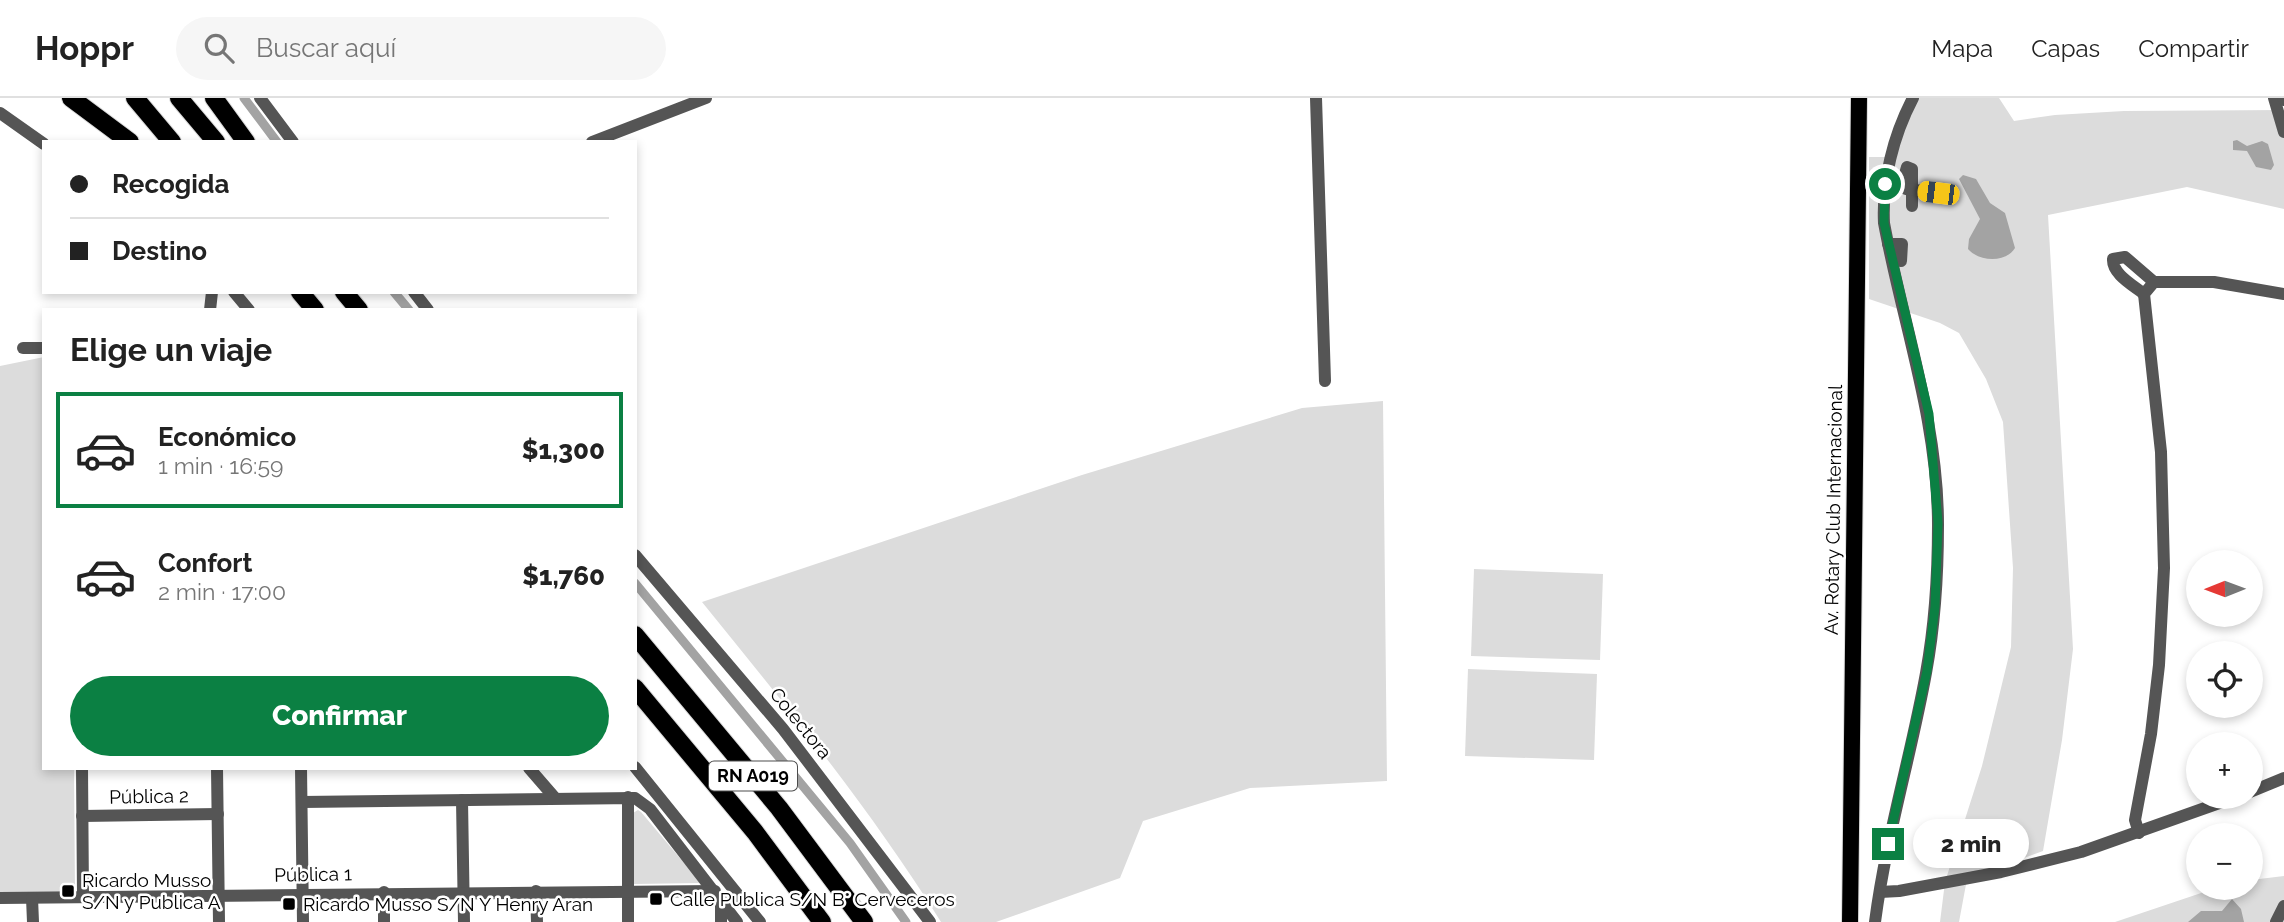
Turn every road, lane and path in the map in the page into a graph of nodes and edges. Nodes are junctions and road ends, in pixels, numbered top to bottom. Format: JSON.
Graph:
{"nodes":[{"id":1,"x":71,"y":98,"type":"edge"},
{"id":2,"x":135,"y":98,"type":"edge"},
{"id":3,"x":179,"y":98,"type":"edge"},
{"id":4,"x":214,"y":98,"type":"edge"},
{"id":5,"x":260,"y":98,"type":"edge"},
{"id":6,"x":706,"y":98,"type":"edge"},
{"id":7,"x":1316,"y":98,"type":"edge"},
{"id":8,"x":1858,"y":98,"type":"edge"},
{"id":9,"x":1913,"y":98,"type":"edge"},
{"id":10,"x":2274,"y":98,"type":"edge"},
{"id":11,"x":0,"y":113,"type":"edge"},
{"id":12,"x":2284,"y":132,"type":"edge"},
{"id":13,"x":127,"y":140,"type":"edge"},
{"id":14,"x":170,"y":140,"type":"edge"},
{"id":15,"x":214,"y":140,"type":"edge"},
{"id":16,"x":245,"y":140,"type":"edge"},
{"id":17,"x":292,"y":140,"type":"edge"},
{"id":18,"x":597,"y":140,"type":"edge"},
{"id":19,"x":42,"y":143,"type":"edge"},
{"id":20,"x":1885,"y":184,"type":"junction"},
{"id":21,"x":1906,"y":189,"type":"junction"},
{"id":22,"x":1938,"y":193,"type":"dead end"},
{"id":23,"x":1912,"y":206,"type":"dead end"},
{"id":24,"x":2154,"y":282,"type":"junction"},
{"id":25,"x":236,"y":294,"type":"edge"},
{"id":26,"x":289,"y":294,"type":"edge"},
{"id":27,"x":302,"y":294,"type":"edge"},
{"id":28,"x":346,"y":294,"type":"edge"},
{"id":29,"x":416,"y":294,"type":"edge"},
{"id":30,"x":2144,"y":294,"type":"junction"},
{"id":31,"x":2284,"y":294,"type":"edge"},
{"id":32,"x":247,"y":308,"type":"edge"},
{"id":33,"x":300,"y":308,"type":"edge"},
{"id":34,"x":313,"y":308,"type":"edge"},
{"id":35,"x":359,"y":308,"type":"edge"},
{"id":36,"x":426,"y":308,"type":"edge"},
{"id":37,"x":23,"y":348,"type":"dead end"},
{"id":38,"x":42,"y":348,"type":"edge"},
{"id":39,"x":1325,"y":381,"type":"dead end"},
{"id":40,"x":637,"y":557,"type":"edge"},
{"id":41,"x":637,"y":637,"type":"edge"},
{"id":42,"x":637,"y":690,"type":"edge"},
{"id":43,"x":637,"y":769,"type":"edge"},
{"id":44,"x":82,"y":770,"type":"edge"},
{"id":45,"x":217,"y":770,"type":"edge"},
{"id":46,"x":301,"y":770,"type":"edge"},
{"id":47,"x":531,"y":770,"type":"edge"},
{"id":48,"x":2284,"y":778,"type":"edge"},
{"id":49,"x":2263,"y":787,"type":"edge"},
{"id":50,"x":628,"y":797,"type":"junction"},
{"id":51,"x":555,"y":798,"type":"junction"},
{"id":52,"x":462,"y":800,"type":"junction"},
{"id":53,"x":302,"y":802,"type":"junction"},
{"id":54,"x":2204,"y":809,"type":"edge"},
{"id":55,"x":218,"y":814,"type":"junction"},
{"id":56,"x":82,"y":816,"type":"junction"},
{"id":57,"x":2139,"y":833,"type":"junction"},
{"id":58,"x":463,"y":891,"type":"junction"},
{"id":59,"x":536,"y":891,"type":"junction"},
{"id":60,"x":628,"y":891,"type":"junction"},
{"id":61,"x":384,"y":892,"type":"junction"},
{"id":62,"x":1880,"y":892,"type":"junction"},
{"id":63,"x":303,"y":894,"type":"junction"},
{"id":64,"x":718,"y":895,"type":"junction"},
{"id":65,"x":219,"y":896,"type":"junction"},
{"id":66,"x":83,"y":897,"type":"junction"},
{"id":67,"x":0,"y":898,"type":"edge"},
{"id":68,"x":32,"y":898,"type":"junction"},
{"id":69,"x":2284,"y":906,"type":"edge"},
{"id":70,"x":33,"y":922,"type":"edge"},
{"id":71,"x":219,"y":922,"type":"edge"},
{"id":72,"x":303,"y":922,"type":"edge"},
{"id":73,"x":384,"y":922,"type":"edge"},
{"id":74,"x":464,"y":922,"type":"edge"},
{"id":75,"x":537,"y":922,"type":"edge"},
{"id":76,"x":628,"y":922,"type":"edge"},
{"id":77,"x":721,"y":922,"type":"edge"},
{"id":78,"x":737,"y":922,"type":"edge"},
{"id":79,"x":760,"y":922,"type":"edge"},
{"id":80,"x":822,"y":922,"type":"edge"},
{"id":81,"x":864,"y":922,"type":"edge"},
{"id":82,"x":930,"y":922,"type":"edge"},
{"id":83,"x":1850,"y":922,"type":"edge"},
{"id":84,"x":1875,"y":922,"type":"edge"},
{"id":85,"x":2276,"y":922,"type":"edge"}],
"edges":[{"from":1,"to":13,"type":"highway"},
{"from":2,"to":14,"type":"highway"},
{"from":3,"to":15,"type":"highway"},
{"from":4,"to":16,"type":"highway"},
{"from":5,"to":17,"type":"street"},
{"from":6,"to":18,"type":"street"},
{"from":7,"to":39,"type":"street"},
{"from":8,"to":83,"type":"main road","name":"Av. Rotary Club Internacional"},
{"from":9,"to":20,"type":"street"},
{"from":10,"to":12,"type":"street"},
{"from":11,"to":19,"type":"street"},
{"from":20,"to":21,"type":"street"},
{"from":20,"to":62,"type":"street"},
{"from":21,"to":22,"type":"street"},
{"from":21,"to":23,"type":"street"},
{"from":24,"to":30,"type":"street"},
{"from":24,"to":30,"type":"street"},
{"from":24,"to":31,"type":"street"},
{"from":25,"to":32,"type":"street"},
{"from":26,"to":33,"type":"highway"},
{"from":27,"to":34,"type":"highway"},
{"from":28,"to":35,"type":"highway"},
{"from":29,"to":36,"type":"street"},
{"from":30,"to":57,"type":"street"},
{"from":37,"to":38,"type":"street"},
{"from":40,"to":82,"type":"street","name":"Colectora"},
{"from":41,"to":81,"type":"highway","number":"RN A019"},
{"from":42,"to":80,"type":"highway","number":"RN A019"},
{"from":43,"to":79,"type":"street"},
{"from":44,"to":56,"type":"street"},
{"from":45,"to":55,"type":"street"},
{"from":46,"to":53,"type":"street"},
{"from":47,"to":51,"type":"street"},
{"from":48,"to":49,"type":"street"},
{"from":50,"to":51,"type":"street"},
{"from":50,"to":60,"type":"street"},
{"from":50,"to":64,"type":"street"},
{"from":51,"to":52,"type":"street"},
{"from":52,"to":53,"type":"street"},
{"from":52,"to":58,"type":"street"},
{"from":53,"to":63,"type":"street"},
{"from":54,"to":57,"type":"street"},
{"from":55,"to":56,"type":"street","name":"Pública 2"},
{"from":55,"to":65,"type":"street"},
{"from":56,"to":66,"type":"street"},
{"from":57,"to":62,"type":"street"},
{"from":58,"to":59,"type":"street","name":"Pública 1"},
{"from":58,"to":61,"type":"street","name":"Pública 1"},
{"from":58,"to":74,"type":"street"},
{"from":59,"to":60,"type":"street","name":"Pública 1"},
{"from":59,"to":75,"type":"street"},
{"from":60,"to":64,"type":"street","name":"Pública 1"},
{"from":60,"to":76,"type":"street"},
{"from":61,"to":63,"type":"street","name":"Pública 1"},
{"from":61,"to":73,"type":"street"},
{"from":62,"to":84,"type":"street"},
{"from":63,"to":65,"type":"street","name":"Pública 1"},
{"from":63,"to":72,"type":"street"},
{"from":64,"to":77,"type":"street"},
{"from":64,"to":78,"type":"street"},
{"from":65,"to":66,"type":"street","name":"Pública 1"},
{"from":65,"to":71,"type":"street"},
{"from":66,"to":68,"type":"street","name":"Pública 1"},
{"from":67,"to":68,"type":"street","name":"Pública 1"},
{"from":68,"to":70,"type":"street"},
{"from":69,"to":85,"type":"street"}]}
